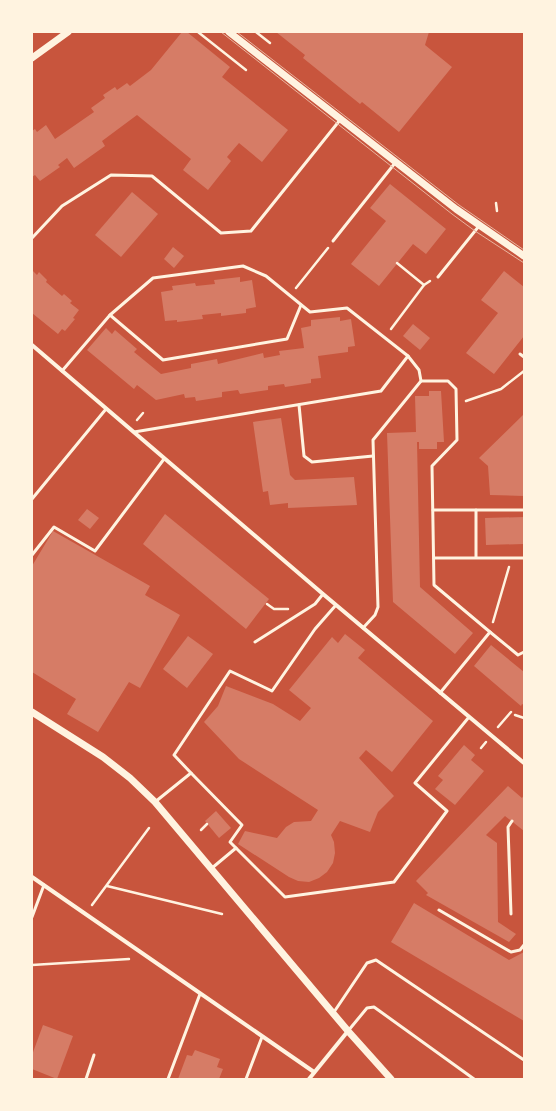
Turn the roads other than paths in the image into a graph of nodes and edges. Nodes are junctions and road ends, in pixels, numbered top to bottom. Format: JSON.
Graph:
{"nodes":[{"id":1,"x":68,"y":32,"type":"edge"},
{"id":2,"x":229,"y":32,"type":"edge"},
{"id":3,"x":32,"y":58,"type":"edge"},
{"id":4,"x":340,"y":119,"type":"junction"},
{"id":5,"x":396,"y":162,"type":"junction"},
{"id":6,"x":478,"y":226,"type":"junction"},
{"id":7,"x":32,"y":238,"type":"edge"},
{"id":8,"x":333,"y":241,"type":"road end"},
{"id":9,"x":524,"y":256,"type":"edge"},
{"id":10,"x":438,"y":277,"type":"road end"},
{"id":11,"x":301,"y":305,"type":"junction"},
{"id":12,"x":110,"y":315,"type":"junction"},
{"id":13,"x":32,"y":344,"type":"edge"},
{"id":14,"x":520,"y":354,"type":"dead end"},
{"id":15,"x":408,"y":356,"type":"junction"},
{"id":16,"x":524,"y":357,"type":"edge"},
{"id":17,"x":62,"y":371,"type":"junction"},
{"id":18,"x":421,"y":381,"type":"junction"},
{"id":19,"x":299,"y":405,"type":"junction"},
{"id":20,"x":106,"y":409,"type":"junction"},
{"id":21,"x":134,"y":432,"type":"junction"},
{"id":22,"x":373,"y":456,"type":"junction"},
{"id":23,"x":164,"y":459,"type":"junction"},
{"id":24,"x":32,"y":499,"type":"edge"},
{"id":25,"x":433,"y":510,"type":"junction"},
{"id":26,"x":476,"y":510,"type":"junction"},
{"id":27,"x":524,"y":510,"type":"edge"},
{"id":28,"x":32,"y":555,"type":"edge"},
{"id":29,"x":476,"y":557,"type":"junction"},
{"id":30,"x":434,"y":558,"type":"junction"},
{"id":31,"x":524,"y":558,"type":"edge"},
{"id":32,"x":323,"y":594,"type":"junction"},
{"id":33,"x":336,"y":605,"type":"junction"},
{"id":34,"x":363,"y":628,"type":"junction"},
{"id":35,"x":490,"y":632,"type":"junction"},
{"id":36,"x":255,"y":642,"type":"dead end"},
{"id":37,"x":524,"y":652,"type":"edge"},
{"id":38,"x":440,"y":693,"type":"junction"},
{"id":39,"x":32,"y":712,"type":"edge"},
{"id":40,"x":469,"y":718,"type":"junction"},
{"id":41,"x":524,"y":764,"type":"edge"},
{"id":42,"x":191,"y":773,"type":"junction"},
{"id":43,"x":155,"y":802,"type":"junction"},
{"id":44,"x":512,"y":821,"type":"dead end"},
{"id":45,"x":236,"y":848,"type":"junction"},
{"id":46,"x":212,"y":868,"type":"junction"},
{"id":47,"x":32,"y":877,"type":"edge"},
{"id":48,"x":44,"y":885,"type":"junction"},
{"id":49,"x":439,"y":910,"type":"dead end"},
{"id":50,"x":511,"y":914,"type":"dead end"},
{"id":51,"x":32,"y":917,"type":"edge"},
{"id":52,"x":524,"y":945,"type":"edge"},
{"id":53,"x":200,"y":994,"type":"junction"},
{"id":54,"x":333,"y":1014,"type":"junction"},
{"id":55,"x":348,"y":1031,"type":"junction"},
{"id":56,"x":262,"y":1037,"type":"junction"},
{"id":57,"x":94,"y":1055,"type":"dead end"},
{"id":58,"x":524,"y":1060,"type":"edge"},
{"id":59,"x":314,"y":1072,"type":"junction"},
{"id":60,"x":86,"y":1079,"type":"edge"},
{"id":61,"x":168,"y":1079,"type":"edge"},
{"id":62,"x":246,"y":1079,"type":"edge"},
{"id":63,"x":309,"y":1079,"type":"edge"},
{"id":64,"x":392,"y":1079,"type":"edge"},
{"id":65,"x":474,"y":1079,"type":"edge"}],
"edges":[{"from":1,"to":3,"type":"street"},
{"from":2,"to":4,"type":"street"},
{"from":4,"to":5,"type":"street"},
{"from":4,"to":7,"type":"lane"},
{"from":5,"to":6,"type":"street"},
{"from":5,"to":8,"type":"lane"},
{"from":6,"to":9,"type":"street"},
{"from":6,"to":10,"type":"lane"},
{"from":11,"to":12,"type":"lane"},
{"from":11,"to":12,"type":"lane"},
{"from":11,"to":15,"type":"lane"},
{"from":12,"to":17,"type":"lane"},
{"from":13,"to":17,"type":"street"},
{"from":14,"to":16,"type":"lane"},
{"from":15,"to":18,"type":"lane"},
{"from":15,"to":19,"type":"lane"},
{"from":17,"to":20,"type":"street"},
{"from":18,"to":22,"type":"lane"},
{"from":18,"to":25,"type":"lane"},
{"from":19,"to":21,"type":"lane"},
{"from":19,"to":22,"type":"lane"},
{"from":20,"to":21,"type":"street"},
{"from":20,"to":24,"type":"lane"},
{"from":21,"to":23,"type":"street"},
{"from":22,"to":34,"type":"lane"},
{"from":23,"to":28,"type":"lane"},
{"from":23,"to":32,"type":"street"},
{"from":25,"to":26,"type":"lane"},
{"from":25,"to":30,"type":"lane"},
{"from":26,"to":27,"type":"lane"},
{"from":26,"to":29,"type":"lane"},
{"from":29,"to":30,"type":"lane"},
{"from":29,"to":31,"type":"lane"},
{"from":30,"to":35,"type":"lane"},
{"from":32,"to":33,"type":"street"},
{"from":32,"to":36,"type":"lane"},
{"from":33,"to":34,"type":"street"},
{"from":33,"to":42,"type":"lane"},
{"from":34,"to":38,"type":"street"},
{"from":35,"to":37,"type":"lane"},
{"from":35,"to":38,"type":"lane"},
{"from":38,"to":40,"type":"street"},
{"from":39,"to":43,"type":"street"},
{"from":40,"to":41,"type":"street"},
{"from":40,"to":45,"type":"lane"},
{"from":42,"to":43,"type":"lane"},
{"from":42,"to":45,"type":"lane"},
{"from":43,"to":46,"type":"street"},
{"from":44,"to":50,"type":"lane"},
{"from":45,"to":46,"type":"lane"},
{"from":46,"to":54,"type":"street"},
{"from":47,"to":48,"type":"street"},
{"from":48,"to":51,"type":"lane"},
{"from":48,"to":53,"type":"street"},
{"from":49,"to":52,"type":"lane"},
{"from":53,"to":56,"type":"street"},
{"from":53,"to":61,"type":"lane"},
{"from":54,"to":55,"type":"street"},
{"from":54,"to":58,"type":"lane"},
{"from":55,"to":59,"type":"street"},
{"from":55,"to":64,"type":"street"},
{"from":55,"to":65,"type":"lane"},
{"from":56,"to":59,"type":"street"},
{"from":56,"to":62,"type":"lane"},
{"from":57,"to":60,"type":"lane"},
{"from":59,"to":63,"type":"street"}]}
